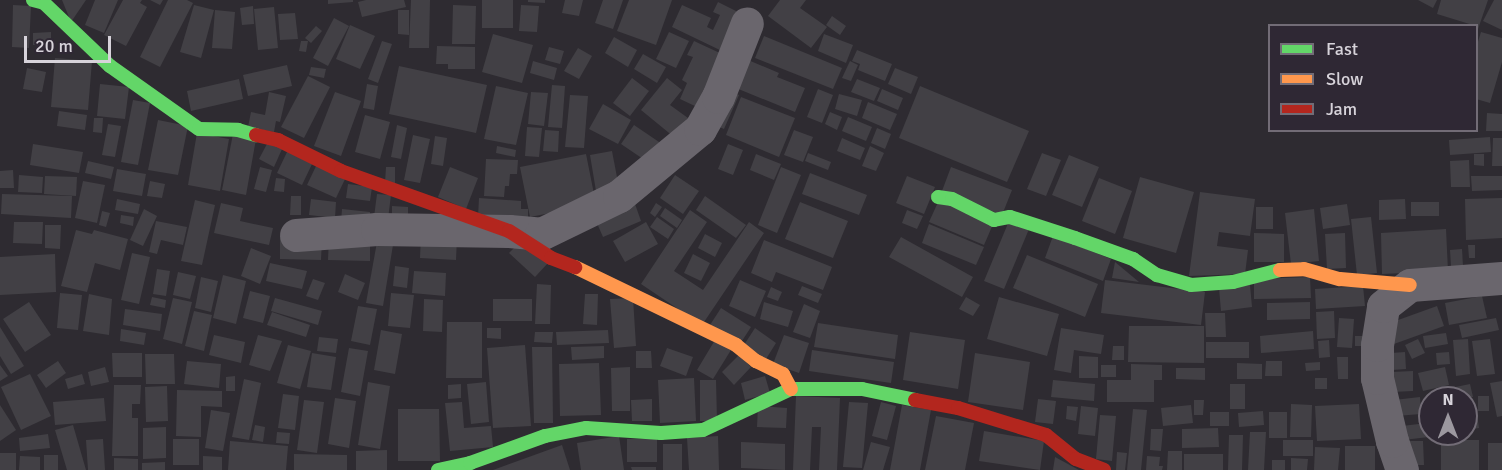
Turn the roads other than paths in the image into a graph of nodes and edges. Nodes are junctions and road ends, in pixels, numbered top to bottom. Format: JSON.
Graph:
{"nodes":[{"id":1,"x":33,"y":0,"type":"edge"},
{"id":2,"x":747,"y":23,"type":"dead end"},
{"id":3,"x":938,"y":197,"type":"dead end"},
{"id":4,"x":509,"y":231,"type":"junction"},
{"id":5,"x":296,"y":235,"type":"dead end"},
{"id":6,"x":1502,"y":278,"type":"edge"},
{"id":7,"x":1410,"y":285,"type":"junction"},
{"id":8,"x":791,"y":389,"type":"junction"},
{"id":9,"x":438,"y":470,"type":"edge"},
{"id":10,"x":1104,"y":470,"type":"edge"},
{"id":11,"x":1402,"y":470,"type":"edge"}],
"edges":[{"from":1,"to":4,"type":"street"},
{"from":2,"to":4,"type":"street"},
{"from":3,"to":7,"type":"street"},
{"from":4,"to":5,"type":"street"},
{"from":4,"to":8,"type":"street"},
{"from":6,"to":7,"type":"street"},
{"from":7,"to":11,"type":"street"},
{"from":8,"to":9,"type":"street"},
{"from":8,"to":10,"type":"street"}]}
